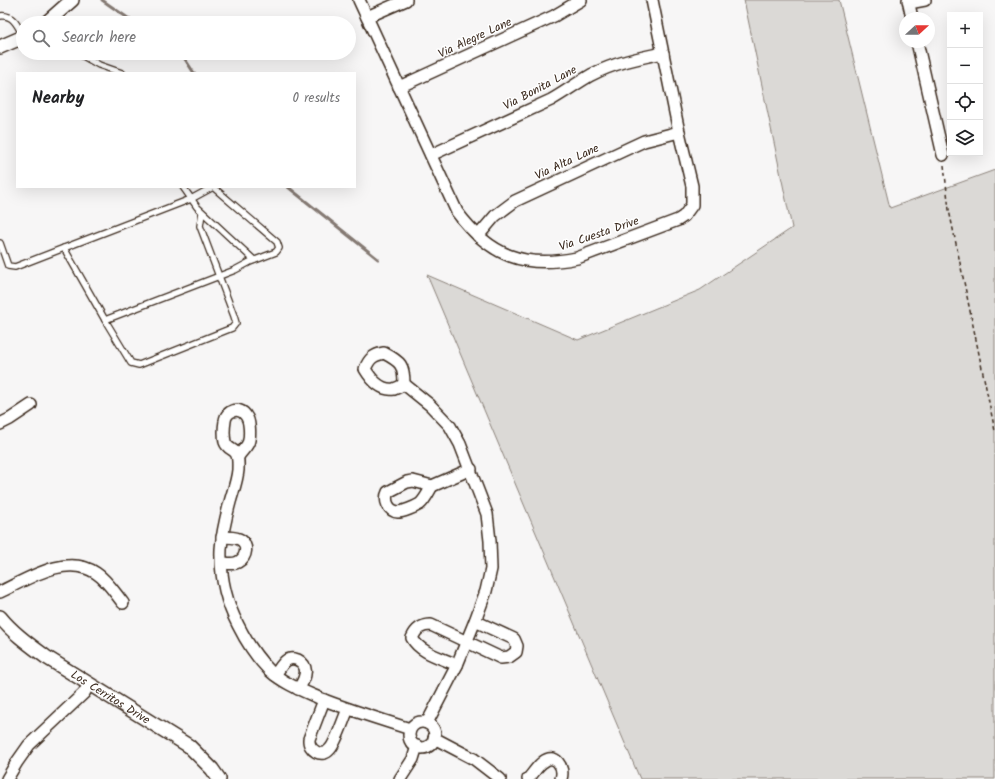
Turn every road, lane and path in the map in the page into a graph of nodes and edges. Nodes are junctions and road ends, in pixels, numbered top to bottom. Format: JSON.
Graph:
{"nodes":[{"id":1,"x":72,"y":0,"type":"edge"},
{"id":2,"x":359,"y":0,"type":"edge"},
{"id":3,"x":406,"y":0,"type":"edge"},
{"id":4,"x":581,"y":0,"type":"edge"},
{"id":5,"x":652,"y":0,"type":"edge"},
{"id":6,"x":924,"y":0,"type":"edge"},
{"id":7,"x":908,"y":2,"type":"edge"},
{"id":8,"x":910,"y":12,"type":"edge"},
{"id":9,"x":0,"y":16,"type":"edge"},
{"id":10,"x":54,"y":16,"type":"edge"},
{"id":11,"x":367,"y":17,"type":"junction"},
{"id":12,"x":16,"y":24,"type":"edge"},
{"id":13,"x":16,"y":40,"type":"edge"},
{"id":14,"x":0,"y":47,"type":"edge"},
{"id":15,"x":918,"y":48,"type":"edge"},
{"id":16,"x":663,"y":53,"type":"junction"},
{"id":17,"x":92,"y":60,"type":"edge"},
{"id":18,"x":113,"y":71,"type":"edge"},
{"id":19,"x":399,"y":87,"type":"junction"},
{"id":20,"x":679,"y":132,"type":"junction"},
{"id":21,"x":431,"y":155,"type":"junction"},
{"id":22,"x":943,"y":155,"type":"joint"},
{"id":23,"x":184,"y":188,"type":"edge"},
{"id":24,"x":211,"y":188,"type":"edge"},
{"id":25,"x":214,"y":188,"type":"edge"},
{"id":26,"x":191,"y":199,"type":"junction"},
{"id":27,"x":202,"y":213,"type":"junction"},
{"id":28,"x":478,"y":236,"type":"junction"},
{"id":29,"x":0,"y":243,"type":"edge"},
{"id":30,"x":64,"y":248,"type":"junction"},
{"id":31,"x":254,"y":260,"type":"junction"},
{"id":32,"x":219,"y":276,"type":"junction"},
{"id":33,"x":105,"y":320,"type":"junction"},
{"id":34,"x":404,"y":384,"type":"dead end"},
{"id":35,"x":31,"y":405,"type":"dead end"},
{"id":36,"x":0,"y":424,"type":"edge"},
{"id":37,"x":995,"y":431,"type":"edge"},
{"id":38,"x":238,"y":457,"type":"dead end"},
{"id":39,"x":471,"y":469,"type":"junction"},
{"id":40,"x":432,"y":486,"type":"dead end"},
{"id":41,"x":222,"y":537,"type":"junction"},
{"id":42,"x":222,"y":563,"type":"junction"},
{"id":43,"x":0,"y":592,"type":"edge"},
{"id":44,"x":123,"y":603,"type":"dead end"},
{"id":45,"x":0,"y":616,"type":"edge"},
{"id":46,"x":475,"y":621,"type":"junction"},
{"id":47,"x":466,"y":642,"type":"junction"},
{"id":48,"x":456,"y":665,"type":"junction"},
{"id":49,"x":275,"y":675,"type":"junction"},
{"id":50,"x":90,"y":684,"type":"junction"},
{"id":51,"x":298,"y":689,"type":"junction"},
{"id":52,"x":324,"y":700,"type":"junction"},
{"id":53,"x":348,"y":709,"type":"junction"},
{"id":54,"x":427,"y":723,"type":"junction"},
{"id":55,"x":410,"y":729,"type":"junction"},
{"id":56,"x":434,"y":738,"type":"junction"},
{"id":57,"x":416,"y":746,"type":"junction"},
{"id":58,"x":7,"y":779,"type":"edge"},
{"id":59,"x":219,"y":779,"type":"edge"},
{"id":60,"x":400,"y":779,"type":"edge"},
{"id":61,"x":500,"y":779,"type":"edge"},
{"id":62,"x":528,"y":779,"type":"edge"},
{"id":63,"x":561,"y":779,"type":"edge"}],
"edges":[{"from":1,"to":10,"type":"street"},
{"from":2,"to":11,"type":"street","name":"Via Cuesta Drive"},
{"from":3,"to":11,"type":"street"},
{"from":4,"to":19,"type":"street","name":"Via Alegre Lane"},
{"from":5,"to":16,"type":"street","name":"Via Cuesta Drive"},
{"from":6,"to":7,"type":"street"},
{"from":7,"to":8,"type":"street"},
{"from":9,"to":12,"type":"lane"},
{"from":11,"to":19,"type":"street","name":"Via Cuesta Drive"},
{"from":13,"to":14,"type":"street"},
{"from":15,"to":22,"type":"street"},
{"from":16,"to":20,"type":"street","name":"Via Cuesta Drive"},
{"from":16,"to":21,"type":"street","name":"Via Bonita Lane"},
{"from":17,"to":18,"type":"lane"},
{"from":19,"to":21,"type":"street","name":"Via Cuesta Drive"},
{"from":20,"to":28,"type":"street","name":"Via Alta Lane"},
{"from":20,"to":28,"type":"street","name":"Via Cuesta Drive"},
{"from":21,"to":28,"type":"street","name":"Via Cuesta Drive"},
{"from":22,"to":37,"type":"path"},
{"from":23,"to":26,"type":"lane"},
{"from":24,"to":26,"type":"lane"},
{"from":25,"to":31,"type":"lane"},
{"from":26,"to":27,"type":"lane"},
{"from":26,"to":30,"type":"lane"},
{"from":27,"to":31,"type":"lane"},
{"from":27,"to":32,"type":"lane"},
{"from":29,"to":30,"type":"lane"},
{"from":30,"to":33,"type":"lane"},
{"from":31,"to":32,"type":"lane"},
{"from":32,"to":33,"type":"lane"},
{"from":32,"to":33,"type":"lane"},
{"from":34,"to":39,"type":"street"},
{"from":35,"to":36,"type":"street"},
{"from":38,"to":41,"type":"street"},
{"from":39,"to":40,"type":"street"},
{"from":39,"to":46,"type":"street"},
{"from":41,"to":42,"type":"street"},
{"from":41,"to":42,"type":"street"},
{"from":42,"to":49,"type":"street"},
{"from":43,"to":44,"type":"street"},
{"from":45,"to":50,"type":"street","name":"Los Cerritos Drive"},
{"from":46,"to":47,"type":"street"},
{"from":46,"to":47,"type":"street"},
{"from":47,"to":48,"type":"street"},
{"from":47,"to":48,"type":"street"},
{"from":48,"to":54,"type":"street"},
{"from":49,"to":51,"type":"street"},
{"from":49,"to":51,"type":"street"},
{"from":50,"to":58,"type":"street"},
{"from":50,"to":59,"type":"street","name":"Los Cerritos Drive"},
{"from":51,"to":52,"type":"street"},
{"from":52,"to":53,"type":"street"},
{"from":52,"to":53,"type":"street"},
{"from":53,"to":55,"type":"street"},
{"from":54,"to":55,"type":"street"},
{"from":54,"to":56,"type":"street"},
{"from":55,"to":57,"type":"street"},
{"from":56,"to":57,"type":"street"},
{"from":56,"to":61,"type":"street"},
{"from":57,"to":60,"type":"street"},
{"from":62,"to":63,"type":"street"}]}
